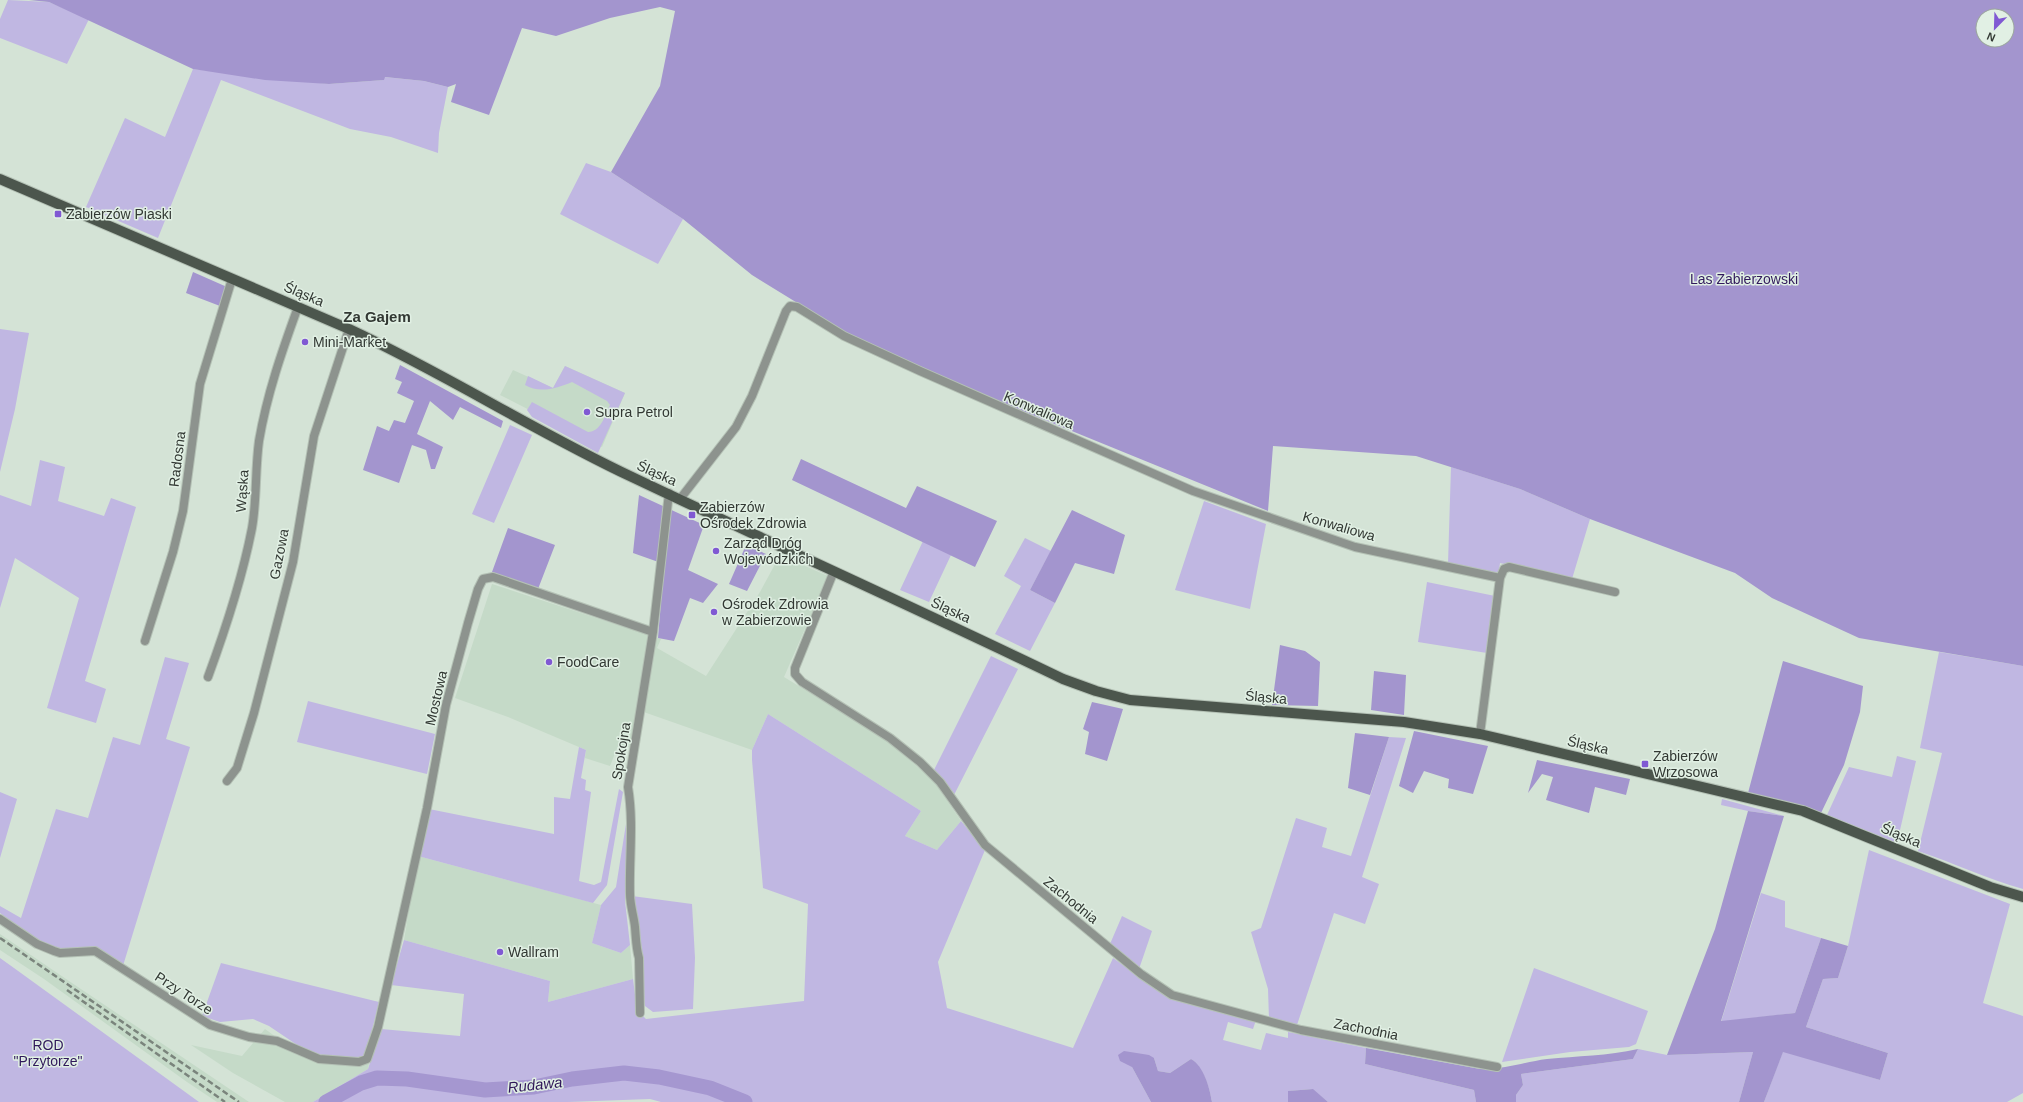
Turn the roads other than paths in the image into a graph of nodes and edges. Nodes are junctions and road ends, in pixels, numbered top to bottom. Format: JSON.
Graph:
{"nodes":[{"id":1,"x":0,"y":179,"type":"edge"},
{"id":2,"x":232,"y":279,"type":"junction"},
{"id":3,"x":298,"y":306,"type":"junction"},
{"id":4,"x":349,"y":329,"type":"junction"},
{"id":5,"x":669,"y":494,"type":"junction"},
{"id":6,"x":680,"y":499,"type":"junction"},
{"id":7,"x":834,"y":571,"type":"junction"},
{"id":8,"x":1500,"y":578,"type":"junction"},
{"id":9,"x":1615,"y":592,"type":"dead end"},
{"id":10,"x":653,"y":632,"type":"junction"},
{"id":11,"x":145,"y":641,"type":"dead end"},
{"id":12,"x":208,"y":677,"type":"dead end"},
{"id":13,"x":1480,"y":734,"type":"junction"},
{"id":14,"x":227,"y":781,"type":"dead end"},
{"id":15,"x":2023,"y":897,"type":"edge"},
{"id":16,"x":0,"y":919,"type":"edge"},
{"id":17,"x":640,"y":1013,"type":"dead end"},
{"id":18,"x":367,"y":1059,"type":"joint"},
{"id":19,"x":1497,"y":1068,"type":"dead end"}],
"edges":[{"from":1,"to":2,"type":"main road","name":"Śląska"},
{"from":2,"to":3,"type":"main road","name":"Śląska"},
{"from":2,"to":11,"type":"street","name":"Radosna"},
{"from":3,"to":4,"type":"main road","name":"Śląska"},
{"from":3,"to":12,"type":"street","name":"Wąska"},
{"from":4,"to":5,"type":"main road","name":"Śląska"},
{"from":4,"to":14,"type":"street","name":"Gazowa"},
{"from":5,"to":6,"type":"main road","name":"Śląska"},
{"from":5,"to":10,"type":"street","name":"Spokojna"},
{"from":6,"to":7,"type":"main road","name":"Śląska"},
{"from":6,"to":8,"type":"street","name":"Konwaliowa"},
{"from":7,"to":13,"type":"main road","name":"Śląska"},
{"from":7,"to":19,"type":"street","name":"Zachodnia"},
{"from":8,"to":9,"type":"street"},
{"from":8,"to":13,"type":"street"},
{"from":10,"to":17,"type":"street","name":"Spokojna"},
{"from":10,"to":18,"type":"street","name":"Mostowa"},
{"from":13,"to":15,"type":"main road","name":"Śląska"},
{"from":16,"to":18,"type":"street","name":"Przy Torze"}]}
